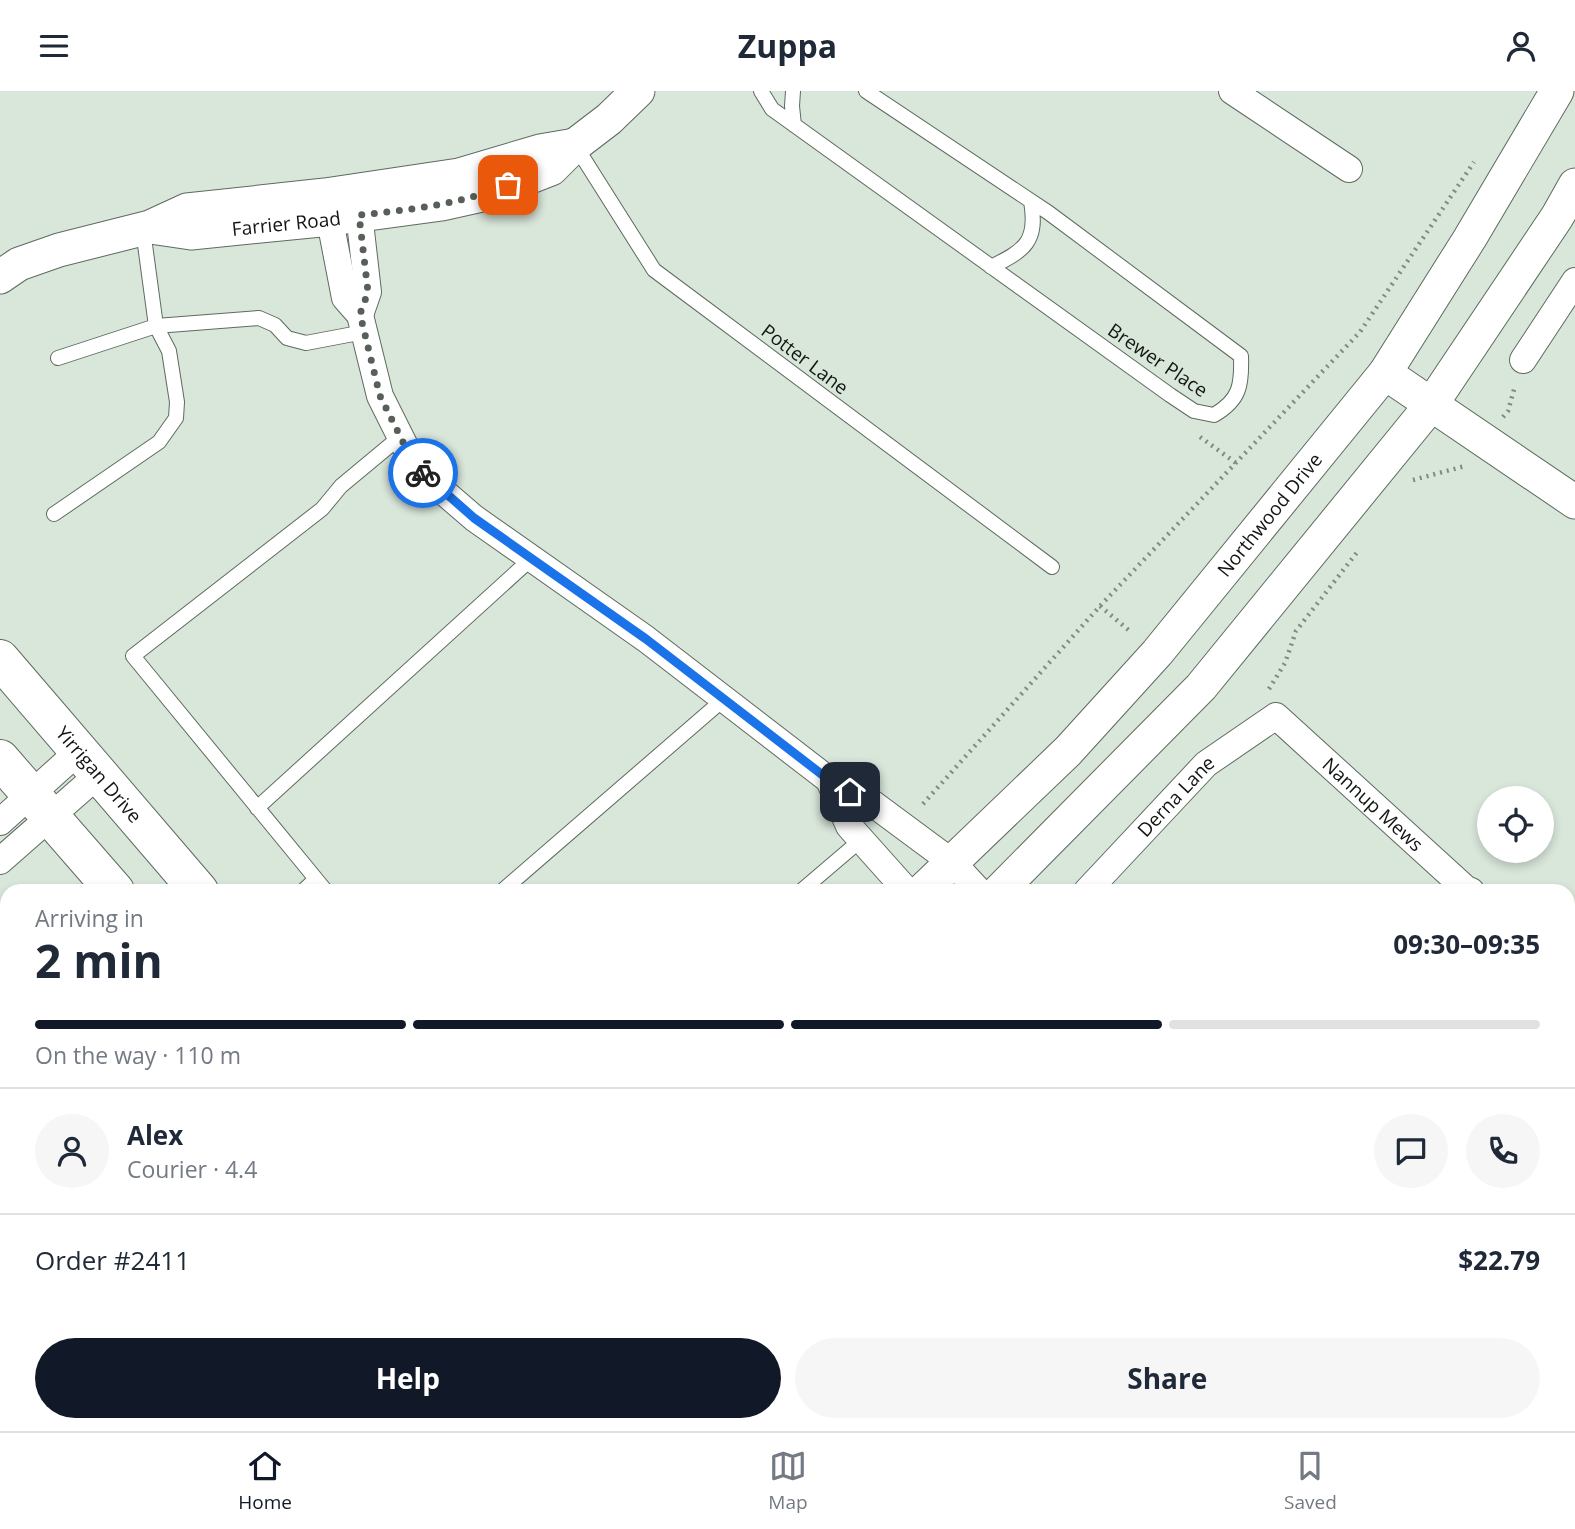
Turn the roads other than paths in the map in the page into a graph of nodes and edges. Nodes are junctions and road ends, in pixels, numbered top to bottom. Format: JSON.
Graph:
{"nodes":[{"id":1,"x":638,"y":91,"type":"edge"},
{"id":2,"x":761,"y":91,"type":"edge"},
{"id":3,"x":793,"y":91,"type":"edge"},
{"id":4,"x":866,"y":91,"type":"edge"},
{"id":5,"x":1232,"y":91,"type":"edge"},
{"id":6,"x":1557,"y":91,"type":"edge"},
{"id":7,"x":794,"y":124,"type":"junction"},
{"id":8,"x":575,"y":145,"type":"junction"},
{"id":9,"x":1349,"y":169,"type":"dead end"},
{"id":10,"x":1575,"y":185,"type":"edge"},
{"id":11,"x":1031,"y":201,"type":"junction"},
{"id":12,"x":343,"y":205,"type":"junction"},
{"id":13,"x":147,"y":229,"type":"junction"},
{"id":14,"x":991,"y":267,"type":"junction"},
{"id":15,"x":0,"y":277,"type":"edge"},
{"id":16,"x":1575,"y":281,"type":"edge"},
{"id":17,"x":362,"y":323,"type":"junction"},
{"id":18,"x":156,"y":326,"type":"junction"},
{"id":19,"x":58,"y":358,"type":"dead end"},
{"id":20,"x":1523,"y":361,"type":"dead end"},
{"id":21,"x":1385,"y":373,"type":"junction"},
{"id":22,"x":1431,"y":405,"type":"junction"},
{"id":23,"x":400,"y":437,"type":"junction"},
{"id":24,"x":1575,"y":502,"type":"edge"},
{"id":25,"x":54,"y":514,"type":"dead end"},
{"id":26,"x":531,"y":558,"type":"junction"},
{"id":27,"x":1052,"y":567,"type":"dead end"},
{"id":28,"x":0,"y":659,"type":"edge"},
{"id":29,"x":724,"y":699,"type":"junction"},
{"id":30,"x":1270,"y":706,"type":"joint"},
{"id":31,"x":0,"y":759,"type":"edge"},
{"id":32,"x":89,"y":762,"type":"junction"},
{"id":33,"x":829,"y":780,"type":"junction"},
{"id":34,"x":40,"y":806,"type":"junction"},
{"id":35,"x":257,"y":808,"type":"junction"},
{"id":36,"x":0,"y":822,"type":"edge"},
{"id":37,"x":862,"y":839,"type":"junction"},
{"id":38,"x":0,"y":861,"type":"edge"},
{"id":39,"x":953,"y":863,"type":"junction"},
{"id":40,"x":109,"y":884,"type":"edge"},
{"id":41,"x":193,"y":884,"type":"edge"},
{"id":42,"x":320,"y":884,"type":"edge"},
{"id":43,"x":510,"y":884,"type":"edge"},
{"id":44,"x":810,"y":884,"type":"edge"},
{"id":45,"x":901,"y":884,"type":"edge"},
{"id":46,"x":930,"y":884,"type":"edge"},
{"id":47,"x":972,"y":884,"type":"edge"},
{"id":48,"x":1006,"y":884,"type":"edge"},
{"id":49,"x":1094,"y":884,"type":"edge"},
{"id":50,"x":1463,"y":884,"type":"edge"}],
"edges":[{"from":1,"to":8,"type":"street","name":"Farrier Road"},
{"from":2,"to":7,"type":"lane","name":"Brewer Place"},
{"from":3,"to":7,"type":"lane"},
{"from":4,"to":11,"type":"lane","name":"Brewer Place"},
{"from":5,"to":9,"type":"street"},
{"from":6,"to":21,"type":"street","name":"Northwood Drive"},
{"from":7,"to":14,"type":"lane","name":"Brewer Place"},
{"from":8,"to":12,"type":"street","name":"Farrier Road"},
{"from":8,"to":27,"type":"lane","name":"Potter Lane"},
{"from":10,"to":22,"type":"street"},
{"from":11,"to":14,"type":"lane"},
{"from":11,"to":14,"type":"lane","name":"Brewer Place"},
{"from":12,"to":13,"type":"street","name":"Farrier Road"},
{"from":12,"to":17,"type":"street"},
{"from":13,"to":15,"type":"street","name":"Farrier Road"},
{"from":13,"to":18,"type":"lane"},
{"from":16,"to":20,"type":"street"},
{"from":17,"to":18,"type":"lane"},
{"from":17,"to":23,"type":"street"},
{"from":18,"to":19,"type":"lane"},
{"from":18,"to":25,"type":"lane"},
{"from":21,"to":22,"type":"street"},
{"from":21,"to":39,"type":"street","name":"Northwood Drive"},
{"from":22,"to":24,"type":"street"},
{"from":22,"to":48,"type":"street"},
{"from":23,"to":26,"type":"street"},
{"from":23,"to":35,"type":"lane"},
{"from":26,"to":29,"type":"street"},
{"from":26,"to":35,"type":"lane"},
{"from":28,"to":32,"type":"main road","name":"Yirrigan Drive"},
{"from":29,"to":33,"type":"street"},
{"from":29,"to":43,"type":"lane"},
{"from":30,"to":49,"type":"street","name":"Derna Lane"},
{"from":30,"to":50,"type":"street","name":"Nannup Mews"},
{"from":31,"to":34,"type":"main road"},
{"from":32,"to":34,"type":"street"},
{"from":32,"to":41,"type":"main road","name":"Yirrigan Drive"},
{"from":33,"to":37,"type":"street"},
{"from":33,"to":39,"type":"street"},
{"from":34,"to":36,"type":"street"},
{"from":34,"to":38,"type":"street"},
{"from":34,"to":40,"type":"main road"},
{"from":35,"to":42,"type":"lane"},
{"from":37,"to":44,"type":"lane"},
{"from":37,"to":45,"type":"street"},
{"from":39,"to":46,"type":"street","name":"Northwood Drive"},
{"from":39,"to":47,"type":"street"}]}
